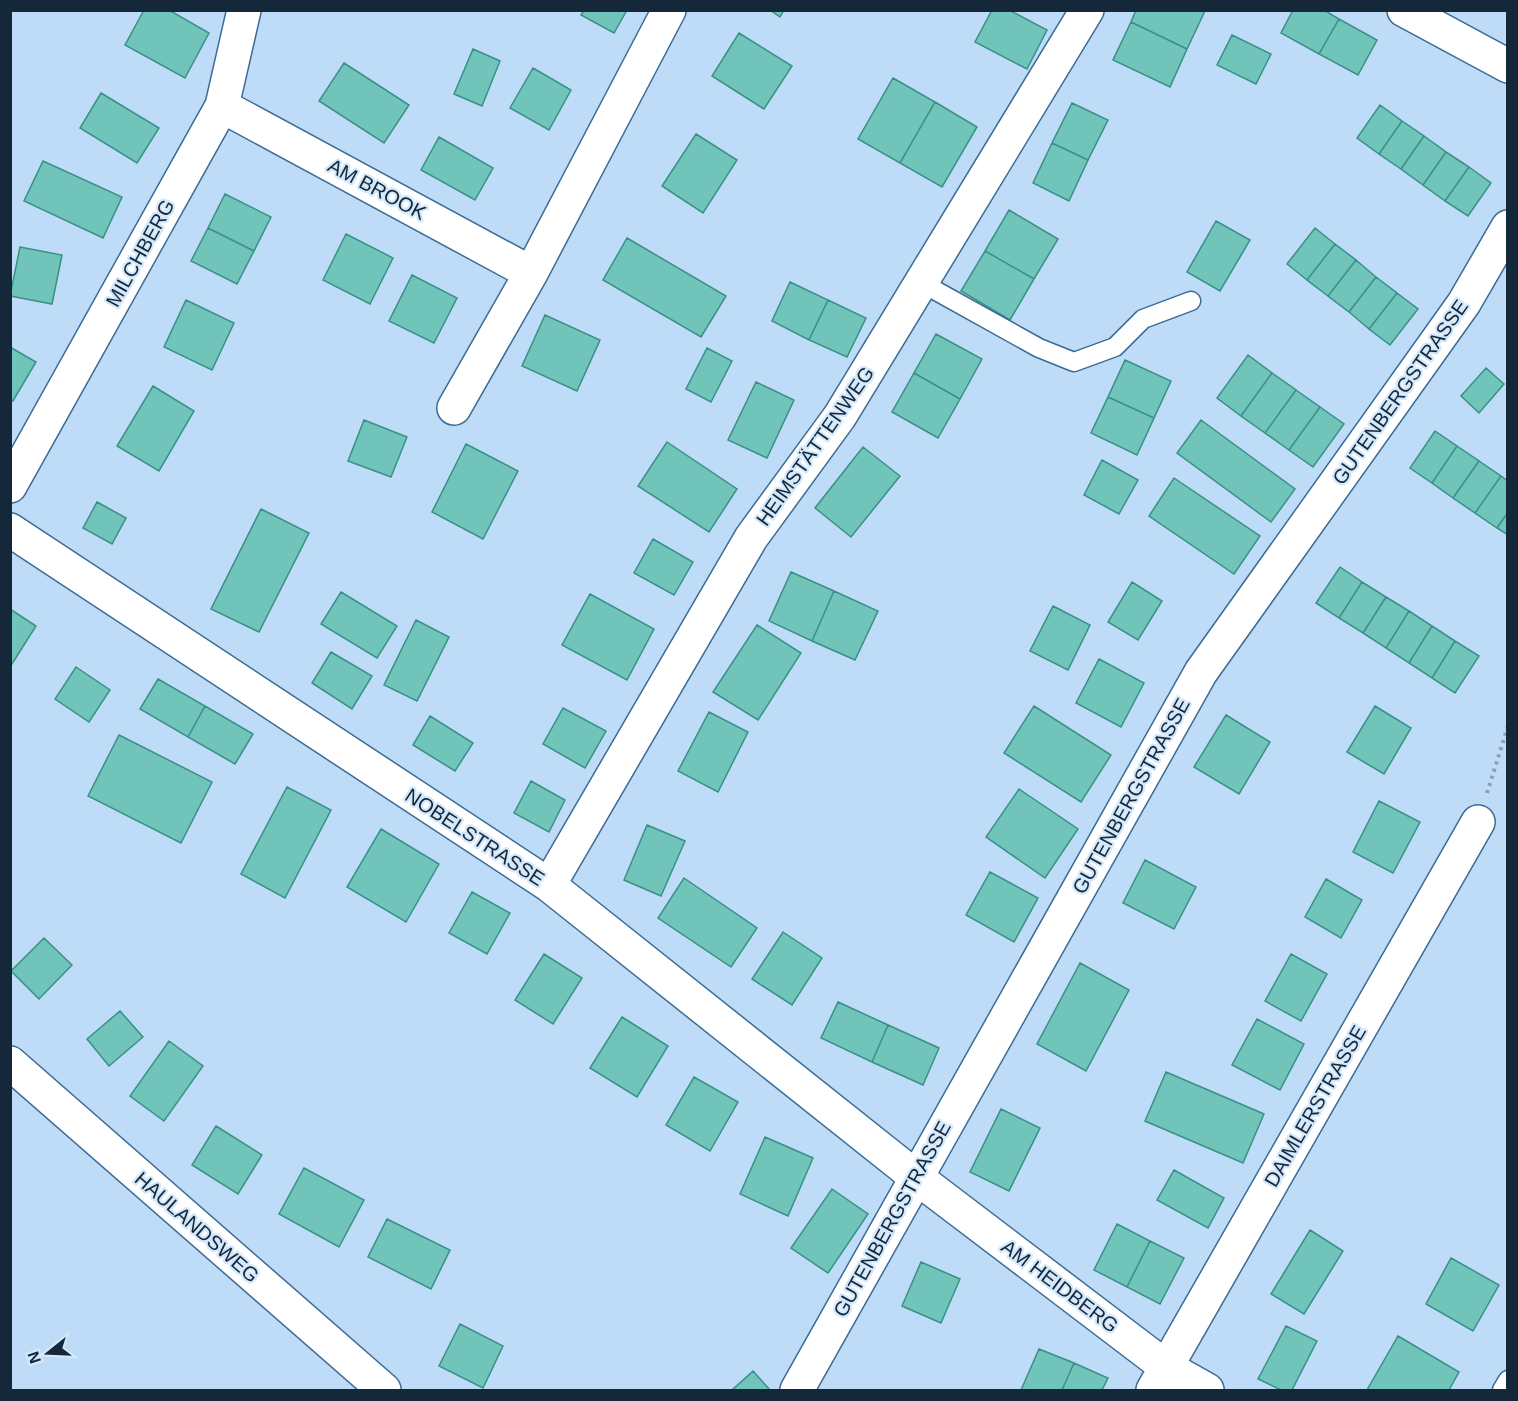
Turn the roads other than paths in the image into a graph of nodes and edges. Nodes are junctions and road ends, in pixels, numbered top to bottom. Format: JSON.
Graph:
{"nodes":[{"id":1,"x":244,"y":10,"type":"edge"},
{"id":2,"x":669,"y":10,"type":"edge"},
{"id":3,"x":1087,"y":10,"type":"edge"},
{"id":4,"x":1404,"y":10,"type":"edge"},
{"id":5,"x":1508,"y":66,"type":"edge"},
{"id":6,"x":222,"y":106,"type":"junction"},
{"id":7,"x":1508,"y":227,"type":"edge"},
{"id":8,"x":531,"y":273,"type":"junction"},
{"id":9,"x":922,"y":283,"type":"junction"},
{"id":10,"x":1191,"y":301,"type":"dead end"},
{"id":11,"x":454,"y":408,"type":"dead end"},
{"id":12,"x":10,"y":486,"type":"edge"},
{"id":13,"x":10,"y":530,"type":"edge"},
{"id":14,"x":1478,"y":822,"type":"road end"},
{"id":15,"x":549,"y":885,"type":"junction"},
{"id":16,"x":10,"y":1063,"type":"edge"},
{"id":17,"x":916,"y":1177,"type":"junction"},
{"id":18,"x":1160,"y":1379,"type":"edge"},
{"id":19,"x":1508,"y":1380,"type":"edge"},
{"id":20,"x":384,"y":1390,"type":"edge"},
{"id":21,"x":796,"y":1390,"type":"edge"},
{"id":22,"x":1207,"y":1390,"type":"edge"},
{"id":23,"x":1502,"y":1390,"type":"edge"}],
"edges":[{"from":1,"to":6,"type":"street","name":"MILCHBERG"},
{"from":2,"to":8,"type":"street"},
{"from":3,"to":9,"type":"street","name":"HEIMSTÄTTENWEG"},
{"from":4,"to":5,"type":"street"},
{"from":6,"to":8,"type":"street","name":"AM BROOK"},
{"from":6,"to":12,"type":"street","name":"MILCHBERG"},
{"from":7,"to":17,"type":"street","name":"GUTENBERGSTRASSE"},
{"from":8,"to":11,"type":"street"},
{"from":9,"to":10,"type":"lane"},
{"from":9,"to":15,"type":"street","name":"HEIMSTÄTTENWEG"},
{"from":13,"to":15,"type":"street","name":"NOBELSTRASSE"},
{"from":14,"to":18,"type":"street","name":"DAIMLERSTRASSE"},
{"from":15,"to":17,"type":"street","name":"NOBELSTRASSE"},
{"from":16,"to":20,"type":"street","name":"HAULANDSWEG"},
{"from":17,"to":18,"type":"street","name":"AM HEIDBERG"},
{"from":17,"to":21,"type":"street","name":"GUTENBERGSTRASSE"},
{"from":18,"to":22,"type":"street","name":"AM HEIDBERG"},
{"from":19,"to":23,"type":"lane"}]}
